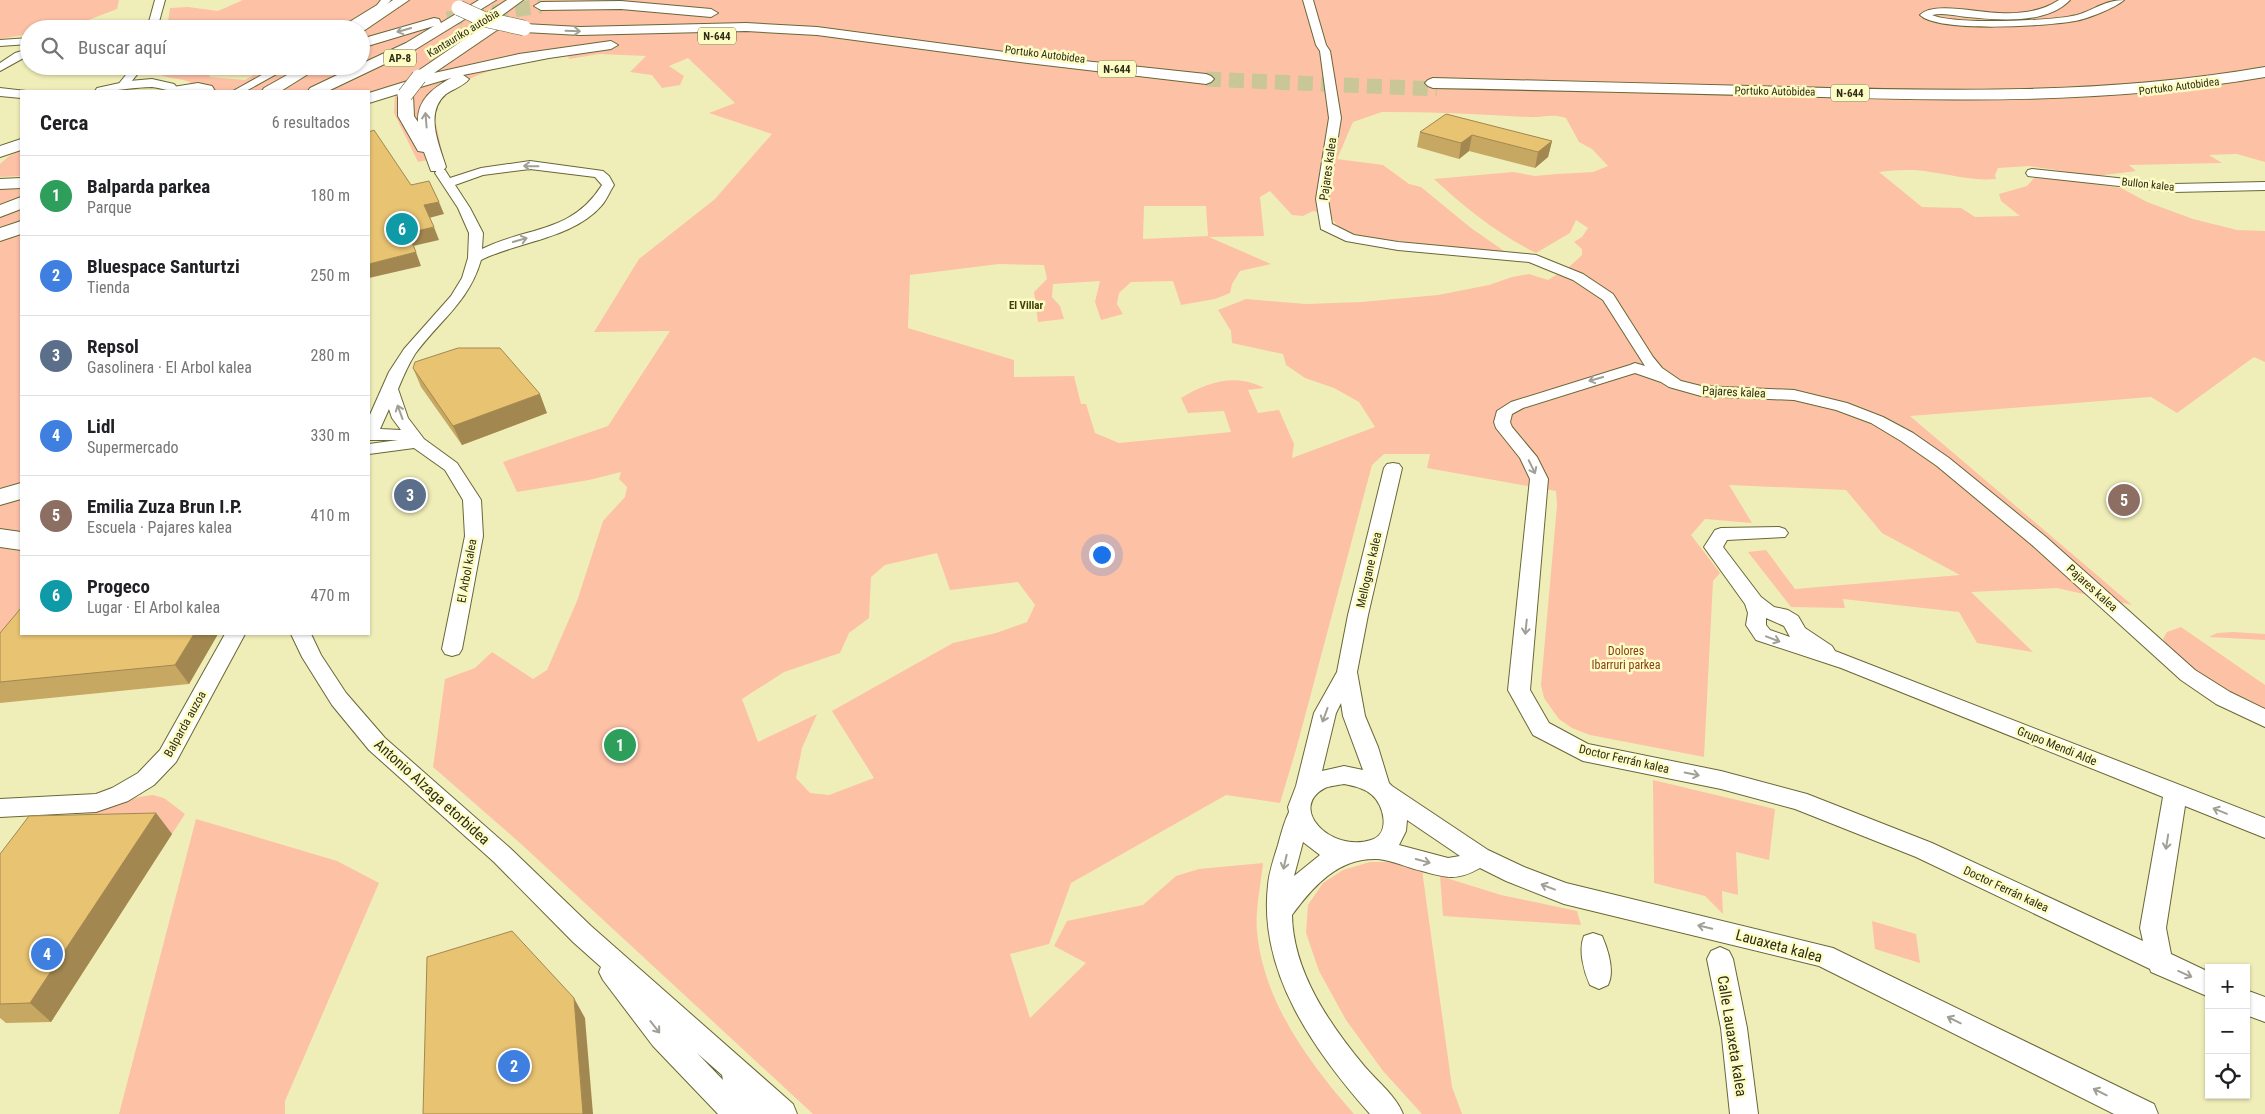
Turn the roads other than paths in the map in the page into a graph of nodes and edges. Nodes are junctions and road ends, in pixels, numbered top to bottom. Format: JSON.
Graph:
{"nodes":[{"id":1,"x":160,"y":0,"type":"edge"},
{"id":2,"x":386,"y":0,"type":"edge"},
{"id":3,"x":402,"y":0,"type":"edge"},
{"id":4,"x":489,"y":0,"type":"edge"},
{"id":5,"x":498,"y":0,"type":"edge"},
{"id":6,"x":516,"y":0,"type":"edge"},
{"id":7,"x":677,"y":0,"type":"edge"},
{"id":8,"x":1308,"y":0,"type":"edge"},
{"id":9,"x":2065,"y":0,"type":"edge"},
{"id":10,"x":2119,"y":0,"type":"edge"},
{"id":11,"x":538,"y":3,"type":"edge"},
{"id":12,"x":456,"y":4,"type":"edge"},
{"id":13,"x":727,"y":11,"type":"dead end"},
{"id":14,"x":744,"y":14,"type":"dead end"},
{"id":15,"x":447,"y":19,"type":"tunnel mouth"},
{"id":16,"x":154,"y":20,"type":"edge"},
{"id":17,"x":358,"y":20,"type":"edge"},
{"id":18,"x":370,"y":21,"type":"edge"},
{"id":19,"x":797,"y":22,"type":"junction"},
{"id":20,"x":20,"y":41,"type":"edge"},
{"id":21,"x":370,"y":41,"type":"edge"},
{"id":22,"x":0,"y":42,"type":"edge"},
{"id":23,"x":905,"y":43,"type":"junction"},
{"id":24,"x":20,"y":56,"type":"edge"},
{"id":25,"x":529,"y":58,"type":"junction"},
{"id":26,"x":370,"y":65,"type":"edge"},
{"id":27,"x":0,"y":68,"type":"edge"},
{"id":28,"x":416,"y":69,"type":"junction"},
{"id":29,"x":370,"y":72,"type":"edge"},
{"id":30,"x":2265,"y":72,"type":"edge"},
{"id":31,"x":131,"y":75,"type":"edge"},
{"id":32,"x":151,"y":75,"type":"edge"},
{"id":33,"x":269,"y":75,"type":"edge"},
{"id":34,"x":286,"y":75,"type":"edge"},
{"id":35,"x":298,"y":75,"type":"edge"},
{"id":36,"x":306,"y":75,"type":"edge"},
{"id":37,"x":350,"y":75,"type":"edge"},
{"id":38,"x":364,"y":75,"type":"edge"},
{"id":39,"x":379,"y":80,"type":"dead end"},
{"id":40,"x":154,"y":84,"type":"junction"},
{"id":41,"x":122,"y":86,"type":"junction"},
{"id":42,"x":2265,"y":87,"type":"edge"},
{"id":43,"x":106,"y":90,"type":"edge"},
{"id":44,"x":173,"y":90,"type":"edge"},
{"id":45,"x":209,"y":90,"type":"edge"},
{"id":46,"x":240,"y":90,"type":"edge"},
{"id":47,"x":263,"y":90,"type":"edge"},
{"id":48,"x":272,"y":90,"type":"edge"},
{"id":49,"x":284,"y":90,"type":"edge"},
{"id":50,"x":318,"y":90,"type":"edge"},
{"id":51,"x":334,"y":90,"type":"edge"},
{"id":52,"x":356,"y":90,"type":"edge"},
{"id":53,"x":0,"y":92,"type":"edge"},
{"id":54,"x":20,"y":94,"type":"edge"},
{"id":55,"x":0,"y":98,"type":"edge"},
{"id":56,"x":370,"y":98,"type":"edge"},
{"id":57,"x":20,"y":100,"type":"edge"},
{"id":58,"x":437,"y":167,"type":"junction"},
{"id":59,"x":481,"y":172,"type":"junction"},
{"id":60,"x":2032,"y":173,"type":"dead end"},
{"id":61,"x":20,"y":183,"type":"edge"},
{"id":62,"x":447,"y":183,"type":"junction"},
{"id":63,"x":0,"y":184,"type":"edge"},
{"id":64,"x":2265,"y":186,"type":"edge"},
{"id":65,"x":20,"y":203,"type":"edge"},
{"id":66,"x":0,"y":211,"type":"edge"},
{"id":67,"x":20,"y":216,"type":"edge"},
{"id":68,"x":0,"y":224,"type":"edge"},
{"id":69,"x":20,"y":227,"type":"edge"},
{"id":70,"x":0,"y":235,"type":"edge"},
{"id":71,"x":475,"y":258,"type":"junction"},
{"id":72,"x":1641,"y":364,"type":"junction"},
{"id":73,"x":389,"y":387,"type":"junction"},
{"id":74,"x":370,"y":437,"type":"edge"},
{"id":75,"x":370,"y":440,"type":"edge"},
{"id":76,"x":370,"y":440,"type":"edge"},
{"id":77,"x":416,"y":440,"type":"junction"},
{"id":78,"x":1393,"y":468,"type":"dead end"},
{"id":79,"x":20,"y":491,"type":"edge"},
{"id":80,"x":0,"y":498,"type":"edge"},
{"id":81,"x":1779,"y":533,"type":"dead end"},
{"id":82,"x":0,"y":538,"type":"edge"},
{"id":83,"x":20,"y":542,"type":"edge"},
{"id":84,"x":236,"y":635,"type":"edge"},
{"id":85,"x":301,"y":635,"type":"edge"},
{"id":86,"x":452,"y":649,"type":"dead end"},
{"id":87,"x":1347,"y":672,"type":"junction"},
{"id":88,"x":2265,"y":719,"type":"edge"},
{"id":89,"x":1307,"y":788,"type":"junction"},
{"id":90,"x":1381,"y":790,"type":"junction"},
{"id":91,"x":2175,"y":794,"type":"junction"},
{"id":92,"x":0,"y":808,"type":"edge"},
{"id":93,"x":1299,"y":815,"type":"junction"},
{"id":94,"x":2265,"y":828,"type":"edge"},
{"id":95,"x":1376,"y":849,"type":"junction"},
{"id":96,"x":1344,"y":853,"type":"junction"},
{"id":97,"x":1480,"y":857,"type":"junction"},
{"id":98,"x":1280,"y":912,"type":"junction"},
{"id":99,"x":582,"y":934,"type":"junction"},
{"id":100,"x":2160,"y":964,"type":"junction"},
{"id":101,"x":1725,"y":976,"type":"dead end"},
{"id":102,"x":2205,"y":983,"type":"edge"},
{"id":103,"x":2250,"y":1004,"type":"edge"},
{"id":104,"x":2265,"y":1010,"type":"edge"},
{"id":105,"x":734,"y":1068,"type":"junction"},
{"id":106,"x":737,"y":1114,"type":"edge"},
{"id":107,"x":762,"y":1114,"type":"edge"},
{"id":108,"x":783,"y":1114,"type":"edge"},
{"id":109,"x":1389,"y":1114,"type":"edge"},
{"id":110,"x":1744,"y":1114,"type":"edge"},
{"id":111,"x":2144,"y":1114,"type":"edge"}],
"edges":[{"from":1,"to":16,"type":"street"},
{"from":2,"to":17,"type":"street"},
{"from":3,"to":18,"type":"highway"},
{"from":4,"to":26,"type":"highway","name":"Kantauriko autobia"},
{"from":5,"to":29,"type":"highway","number":"AP-8"},
{"from":6,"to":28,"type":"highway","name":"Kantauriko autobia"},
{"from":7,"to":13,"type":"highway","number":"N-644"},
{"from":8,"to":72,"type":"street","name":"Pajares kalea"},
{"from":9,"to":10,"type":"street"},
{"from":11,"to":19,"type":"highway","number":"N-644"},
{"from":11,"to":28,"type":"highway"},
{"from":12,"to":23,"type":"highway","one_way":true,"bridge":true},
{"from":14,"to":19,"type":"highway","number":"N-644"},
{"from":15,"to":21,"type":"highway","one_way":true},
{"from":19,"to":23,"type":"highway","name":"Portuko Autobidea","number":"N-644"},
{"from":20,"to":22,"type":"street"},
{"from":23,"to":25,"type":"highway","number":"N-644"},
{"from":24,"to":27,"type":"street"},
{"from":25,"to":56,"type":"highway","number":"N-644"},
{"from":58,"to":25,"type":"highway","number":"N-644","one_way":true},
{"from":28,"to":58,"type":"highway","bridge":true},
{"from":30,"to":42,"type":"highway","name":"Portuko Autobidea","number":"N-644"},
{"from":31,"to":41,"type":"street"},
{"from":32,"to":40,"type":"street"},
{"from":33,"to":46,"type":"street"},
{"from":34,"to":47,"type":"highway"},
{"from":35,"to":48,"type":"highway"},
{"from":36,"to":49,"type":"highway"},
{"from":37,"to":50,"type":"highway","name":"Kantauriko autobia"},
{"from":38,"to":51,"type":"highway","number":"AP-8"},
{"from":39,"to":52,"type":"highway"},
{"from":40,"to":41,"type":"main road"},
{"from":40,"to":44,"type":"main road"},
{"from":41,"to":43,"type":"main road"},
{"from":44,"to":45,"type":"street"},
{"from":53,"to":54,"type":"main road"},
{"from":55,"to":57,"type":"main road"},
{"from":58,"to":59,"type":"street"},
{"from":58,"to":62,"type":"street"},
{"from":59,"to":62,"type":"street"},
{"from":71,"to":59,"type":"street","one_way":true},
{"from":60,"to":64,"type":"street","name":"Bullon kalea"},
{"from":61,"to":63,"type":"highway"},
{"from":62,"to":71,"type":"street"},
{"from":65,"to":66,"type":"highway"},
{"from":67,"to":68,"type":"highway"},
{"from":69,"to":70,"type":"highway"},
{"from":71,"to":73,"type":"street"},
{"from":72,"to":88,"type":"street","name":"Pajares kalea"},
{"from":72,"to":100,"type":"street","name":"Doctor Ferrán kalea","one_way":true},
{"from":73,"to":74,"type":"street"},
{"from":77,"to":73,"type":"street","name":"El Arbol kalea","one_way":true},
{"from":75,"to":77,"type":"street"},
{"from":76,"to":77,"type":"street"},
{"from":77,"to":86,"type":"street","name":"El Arbol kalea"},
{"from":78,"to":87,"type":"street","name":"Mellogane kalea"},
{"from":79,"to":80,"type":"highway"},
{"from":81,"to":91,"type":"street","name":"Grupo Mendi Alde"},
{"from":82,"to":83,"type":"highway"},
{"from":84,"to":92,"type":"street","name":"Balparda auzoa"},
{"from":85,"to":99,"type":"street","name":"Antonio Alzaga etorbidea"},
{"from":87,"to":89,"type":"street","name":"Mellogane kalea","one_way":true},
{"from":87,"to":90,"type":"street","name":"Mellogane kalea"},
{"from":89,"to":90,"type":"street"},
{"from":89,"to":93,"type":"street"},
{"from":90,"to":95,"type":"street"},
{"from":90,"to":97,"type":"street","name":"Lauaxeta kalea"},
{"from":94,"to":91,"type":"street","name":"Grupo Mendi Alde","one_way":true},
{"from":91,"to":100,"type":"street","one_way":true},
{"from":93,"to":96,"type":"street"},
{"from":93,"to":98,"type":"street","one_way":true},
{"from":95,"to":96,"type":"street"},
{"from":95,"to":97,"type":"street","one_way":true},
{"from":96,"to":98,"type":"street"},
{"from":111,"to":97,"type":"street","name":"Lauaxeta kalea","one_way":true},
{"from":98,"to":109,"type":"street"},
{"from":99,"to":105,"type":"street","name":"Antonio Alzaga etorbidea"},
{"from":99,"to":106,"type":"street","name":"Antonio Alzaga etorbidea","one_way":true},
{"from":100,"to":102,"type":"street","one_way":true},
{"from":101,"to":110,"type":"street","name":"Calle Lauaxeta kalea"},
{"from":103,"to":104,"type":"street"},
{"from":105,"to":107,"type":"street"},
{"from":105,"to":108,"type":"street","name":"Antonio Alzaga etorbidea"}]}
